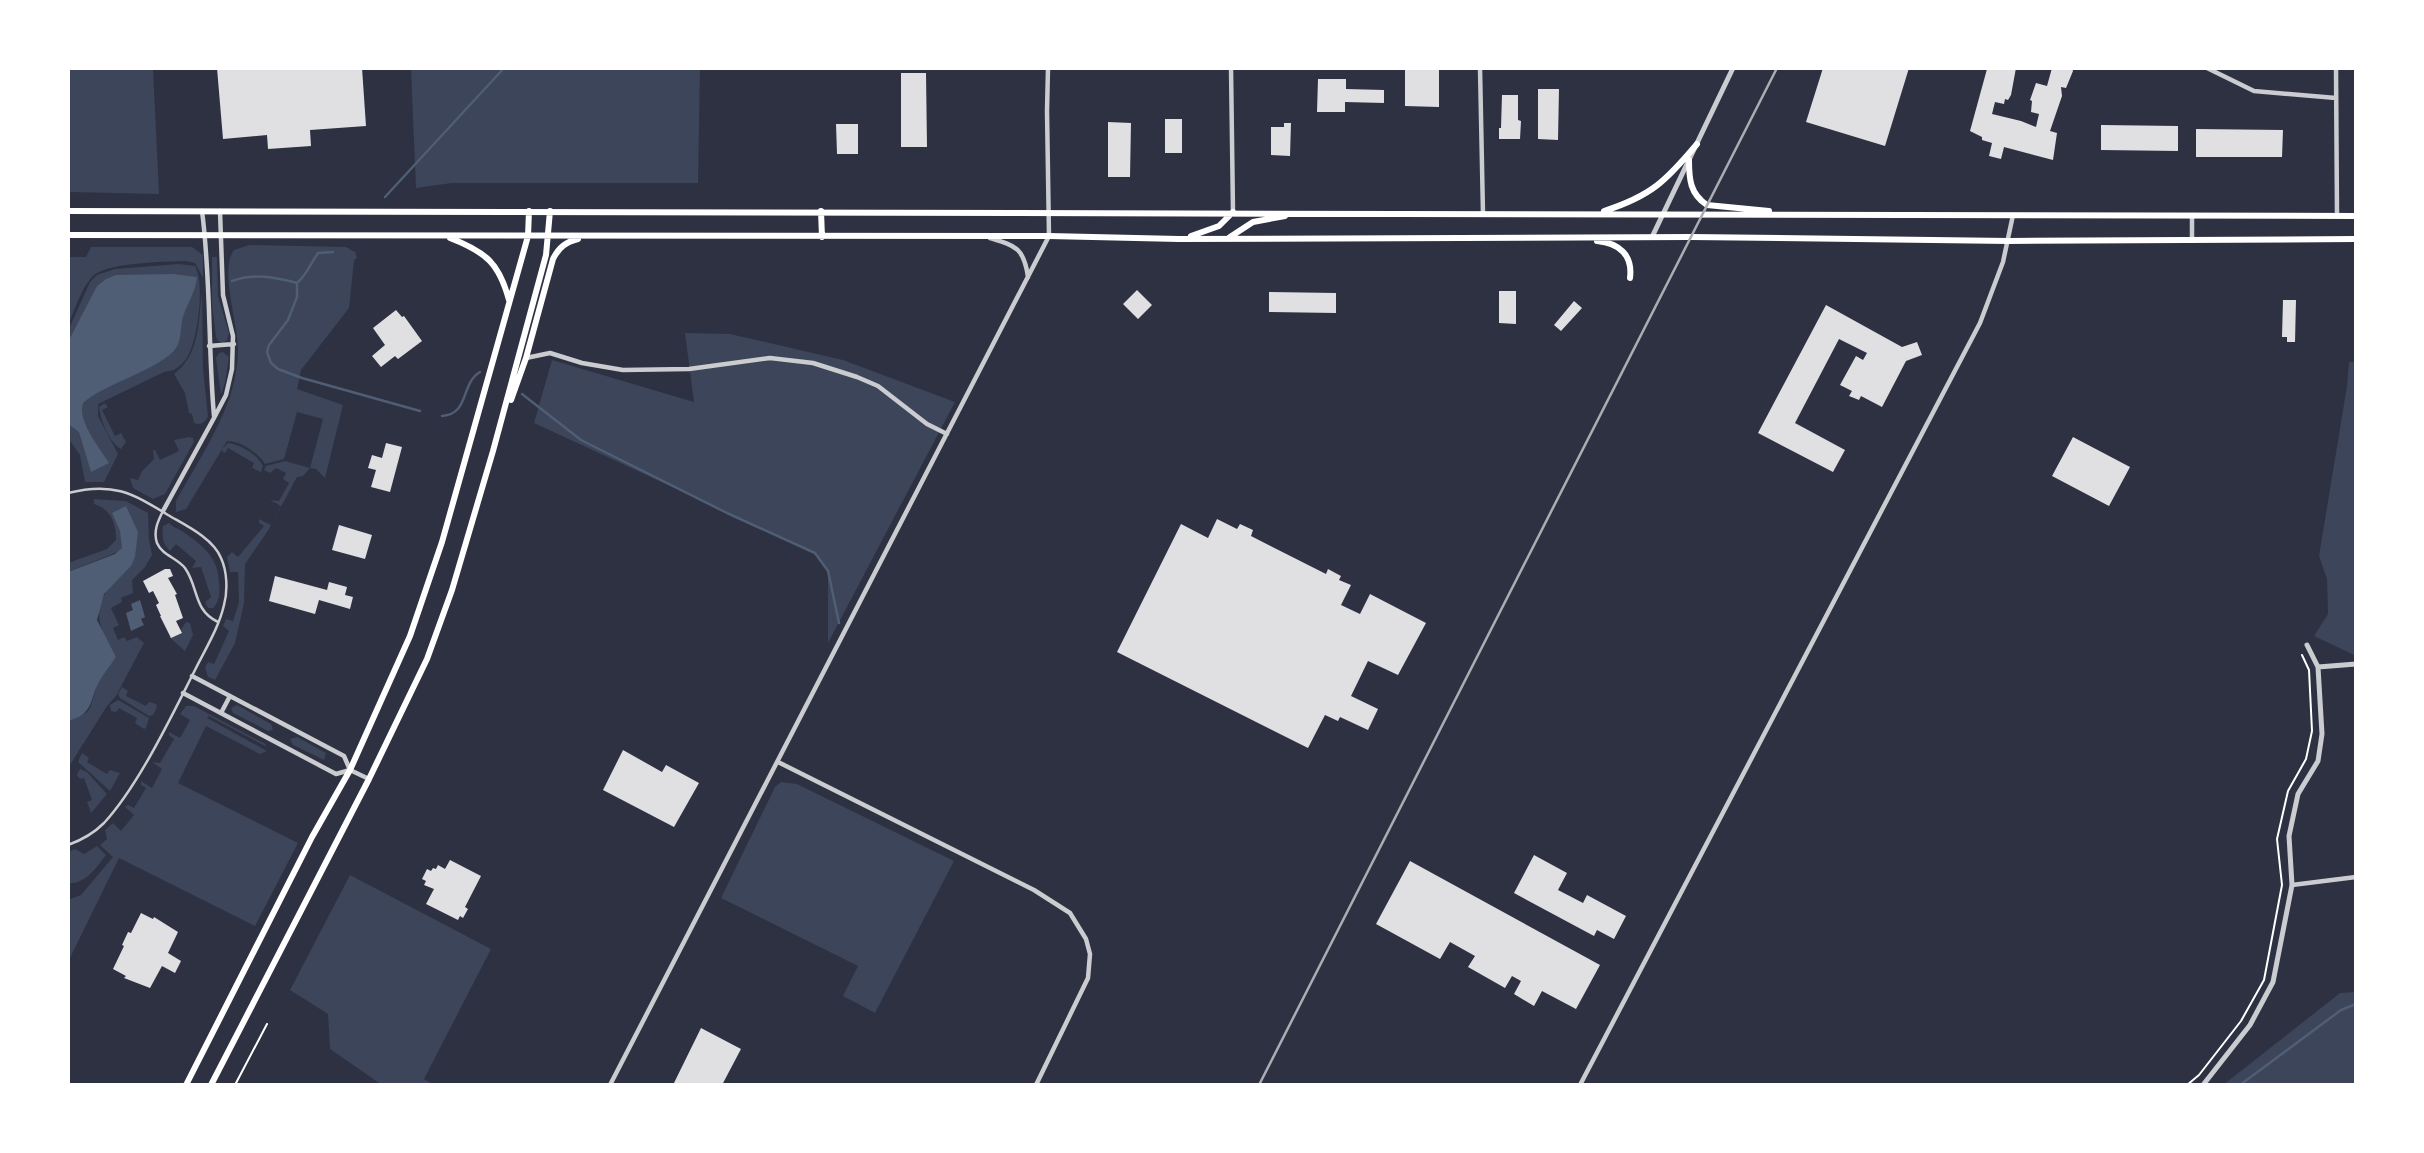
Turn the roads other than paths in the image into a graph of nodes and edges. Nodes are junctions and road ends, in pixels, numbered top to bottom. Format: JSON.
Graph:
{"nodes":[{"id":1,"x":1048,"y":68,"type":"edge"},
{"id":2,"x":1231,"y":68,"type":"edge"},
{"id":3,"x":1480,"y":68,"type":"edge"},
{"id":4,"x":1733,"y":68,"type":"edge"},
{"id":5,"x":2207,"y":68,"type":"edge"},
{"id":6,"x":2336,"y":68,"type":"edge"},
{"id":7,"x":2336,"y":98,"type":"junction"},
{"id":8,"x":1697,"y":144,"type":"junction"},
{"id":9,"x":1689,"y":160,"type":"junction"},
{"id":10,"x":220,"y":210,"type":"junction"},
{"id":11,"x":68,"y":211,"type":"edge"},
{"id":12,"x":202,"y":211,"type":"junction"},
{"id":13,"x":529,"y":211,"type":"junction"},
{"id":14,"x":550,"y":211,"type":"junction"},
{"id":15,"x":821,"y":211,"type":"junction"},
{"id":16,"x":1048,"y":212,"type":"junction"},
{"id":17,"x":1233,"y":212,"type":"junction"},
{"id":18,"x":1297,"y":213,"type":"junction"},
{"id":19,"x":1483,"y":214,"type":"junction"},
{"id":20,"x":1597,"y":214,"type":"junction"},
{"id":21,"x":1663,"y":214,"type":"junction"},
{"id":22,"x":1788,"y":215,"type":"junction"},
{"id":23,"x":2013,"y":215,"type":"junction"},
{"id":24,"x":2192,"y":215,"type":"junction"},
{"id":25,"x":2337,"y":216,"type":"junction"},
{"id":26,"x":2356,"y":216,"type":"edge"},
{"id":27,"x":68,"y":235,"type":"edge"},
{"id":28,"x":205,"y":235,"type":"junction"},
{"id":29,"x":222,"y":235,"type":"junction"},
{"id":30,"x":445,"y":236,"type":"junction"},
{"id":31,"x":528,"y":236,"type":"junction"},
{"id":32,"x":550,"y":236,"type":"junction"},
{"id":33,"x":594,"y":236,"type":"junction"},
{"id":34,"x":986,"y":236,"type":"junction"},
{"id":35,"x":1049,"y":236,"type":"junction"},
{"id":36,"x":822,"y":237,"type":"junction"},
{"id":37,"x":1229,"y":237,"type":"junction"},
{"id":38,"x":1653,"y":237,"type":"junction"},
{"id":39,"x":1525,"y":238,"type":"junction"},
{"id":40,"x":2192,"y":238,"type":"junction"},
{"id":41,"x":1179,"y":239,"type":"junction"},
{"id":42,"x":2356,"y":239,"type":"edge"},
{"id":43,"x":2009,"y":241,"type":"junction"},
{"id":44,"x":1630,"y":278,"type":"dead end"},
{"id":45,"x":1028,"y":279,"type":"junction"},
{"id":46,"x":509,"y":301,"type":"junction"},
{"id":47,"x":233,"y":344,"type":"junction"},
{"id":48,"x":209,"y":346,"type":"junction"},
{"id":49,"x":526,"y":358,"type":"junction"},
{"id":50,"x":214,"y":418,"type":"junction"},
{"id":51,"x":947,"y":434,"type":"junction"},
{"id":52,"x":498,"y":435,"type":"junction"},
{"id":53,"x":68,"y":493,"type":"edge"},
{"id":54,"x":163,"y":511,"type":"junction"},
{"id":55,"x":218,"y":622,"type":"junction"},
{"id":56,"x":2307,"y":645,"type":"dead end"},
{"id":57,"x":2356,"y":664,"type":"edge"},
{"id":58,"x":2318,"y":667,"type":"junction"},
{"id":59,"x":192,"y":676,"type":"junction"},
{"id":60,"x":183,"y":693,"type":"junction"},
{"id":61,"x":230,"y":696,"type":"junction"},
{"id":62,"x":221,"y":713,"type":"junction"},
{"id":63,"x":778,"y":762,"type":"junction"},
{"id":64,"x":350,"y":770,"type":"junction"},
{"id":65,"x":369,"y":779,"type":"junction"},
{"id":66,"x":68,"y":845,"type":"edge"},
{"id":67,"x":2356,"y":877,"type":"edge"},
{"id":68,"x":2292,"y":885,"type":"junction"},
{"id":69,"x":186,"y":1085,"type":"edge"},
{"id":70,"x":211,"y":1085,"type":"edge"},
{"id":71,"x":610,"y":1085,"type":"edge"},
{"id":72,"x":1036,"y":1085,"type":"edge"},
{"id":73,"x":1580,"y":1085,"type":"edge"},
{"id":74,"x":2203,"y":1085,"type":"edge"}],
"edges":[{"from":1,"to":16,"type":"street"},
{"from":2,"to":17,"type":"street"},
{"from":3,"to":19,"type":"street"},
{"from":4,"to":8,"type":"street"},
{"from":5,"to":7,"type":"street"},
{"from":6,"to":7,"type":"street"},
{"from":7,"to":25,"type":"street"},
{"from":8,"to":9,"type":"street"},
{"from":8,"to":20,"type":"main road"},
{"from":9,"to":21,"type":"street"},
{"from":9,"to":22,"type":"main road"},
{"from":10,"to":12,"type":"main road"},
{"from":10,"to":13,"type":"main road"},
{"from":10,"to":29,"type":"street"},
{"from":11,"to":12,"type":"main road"},
{"from":12,"to":28,"type":"street"},
{"from":13,"to":14,"type":"main road"},
{"from":13,"to":31,"type":"main road"},
{"from":14,"to":15,"type":"main road"},
{"from":14,"to":32,"type":"main road"},
{"from":15,"to":16,"type":"main road"},
{"from":15,"to":36,"type":"main road"},
{"from":16,"to":17,"type":"main road"},
{"from":16,"to":35,"type":"street"},
{"from":17,"to":18,"type":"main road"},
{"from":17,"to":41,"type":"main road"},
{"from":18,"to":19,"type":"main road"},
{"from":18,"to":37,"type":"main road"},
{"from":19,"to":20,"type":"main road"},
{"from":20,"to":21,"type":"main road"},
{"from":21,"to":22,"type":"main road"},
{"from":21,"to":38,"type":"street"},
{"from":22,"to":23,"type":"main road"},
{"from":23,"to":24,"type":"main road"},
{"from":23,"to":43,"type":"street"},
{"from":24,"to":25,"type":"main road"},
{"from":24,"to":40,"type":"street"},
{"from":25,"to":26,"type":"main road"},
{"from":27,"to":28,"type":"main road"},
{"from":28,"to":29,"type":"main road"},
{"from":28,"to":48,"type":"street"},
{"from":29,"to":30,"type":"main road"},
{"from":29,"to":47,"type":"street"},
{"from":30,"to":31,"type":"main road"},
{"from":30,"to":46,"type":"main road"},
{"from":31,"to":32,"type":"main road"},
{"from":31,"to":46,"type":"main road"},
{"from":32,"to":33,"type":"main road"},
{"from":32,"to":52,"type":"main road"},
{"from":33,"to":36,"type":"main road"},
{"from":33,"to":49,"type":"main road"},
{"from":34,"to":35,"type":"main road"},
{"from":34,"to":36,"type":"main road"},
{"from":34,"to":45,"type":"street"},
{"from":35,"to":41,"type":"main road"},
{"from":35,"to":45,"type":"street"},
{"from":37,"to":39,"type":"main road"},
{"from":37,"to":41,"type":"main road"},
{"from":38,"to":39,"type":"main road"},
{"from":38,"to":43,"type":"main road"},
{"from":39,"to":44,"type":"main road"},
{"from":40,"to":42,"type":"main road"},
{"from":40,"to":43,"type":"main road"},
{"from":43,"to":73,"type":"street"},
{"from":45,"to":51,"type":"street"},
{"from":46,"to":64,"type":"main road"},
{"from":47,"to":48,"type":"street"},
{"from":47,"to":50,"type":"street"},
{"from":48,"to":50,"type":"street"},
{"from":49,"to":51,"type":"street"},
{"from":49,"to":52,"type":"main road"},
{"from":50,"to":54,"type":"street"},
{"from":51,"to":63,"type":"street"},
{"from":52,"to":65,"type":"main road"},
{"from":53,"to":54,"type":"lane"},
{"from":54,"to":55,"type":"lane"},
{"from":54,"to":55,"type":"lane"},
{"from":55,"to":59,"type":"lane"},
{"from":56,"to":58,"type":"street"},
{"from":57,"to":58,"type":"street"},
{"from":58,"to":68,"type":"street"},
{"from":59,"to":60,"type":"lane"},
{"from":59,"to":61,"type":"street"},
{"from":60,"to":62,"type":"street"},
{"from":60,"to":66,"type":"lane"},
{"from":61,"to":62,"type":"street"},
{"from":61,"to":64,"type":"street"},
{"from":62,"to":64,"type":"street"},
{"from":63,"to":71,"type":"street"},
{"from":63,"to":72,"type":"street"},
{"from":64,"to":65,"type":"street"},
{"from":64,"to":69,"type":"main road"},
{"from":65,"to":70,"type":"main road"},
{"from":67,"to":68,"type":"street"},
{"from":68,"to":74,"type":"street"}]}
